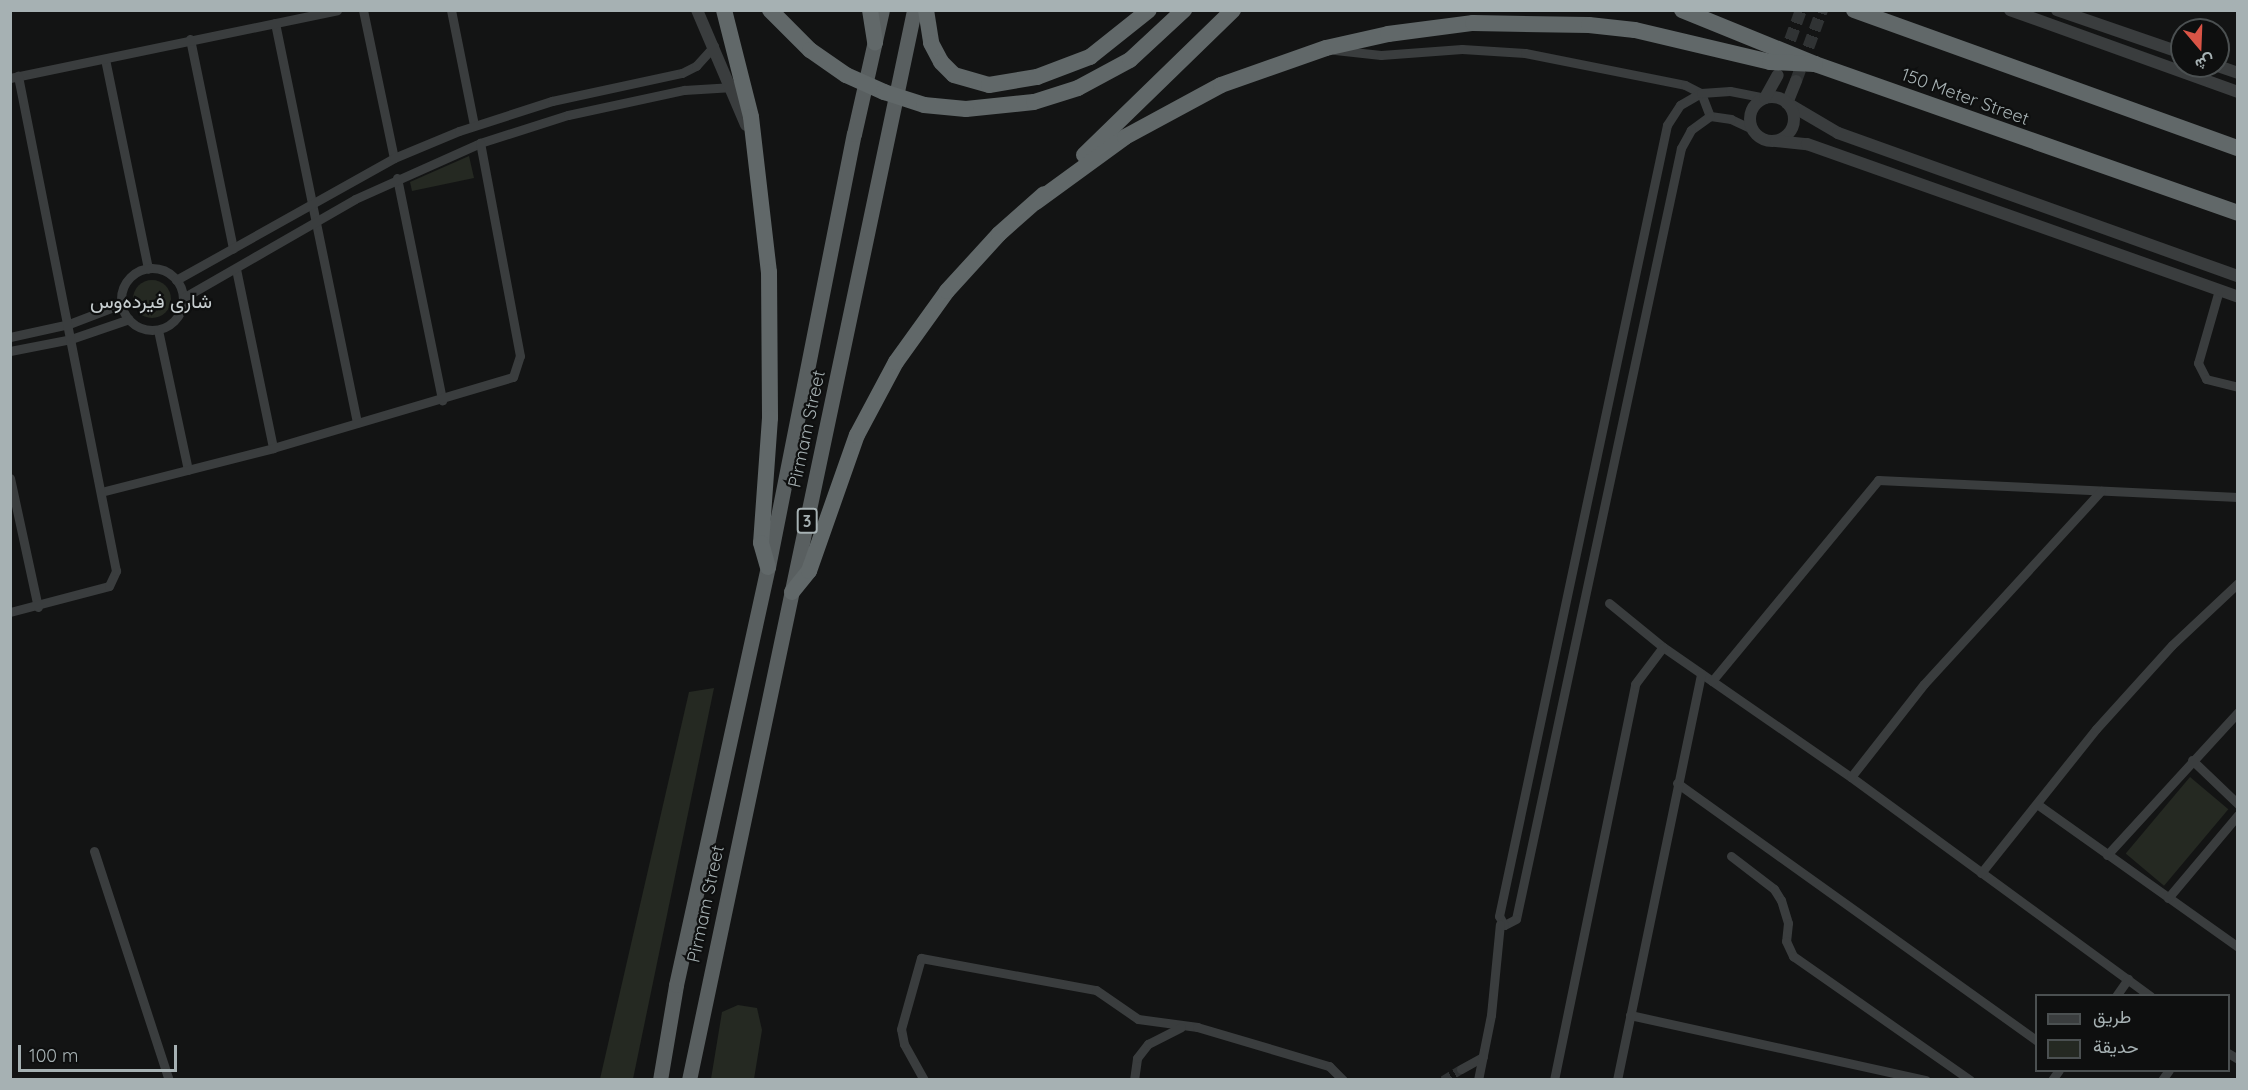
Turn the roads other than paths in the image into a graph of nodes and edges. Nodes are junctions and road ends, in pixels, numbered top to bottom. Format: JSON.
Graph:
{"nodes":[{"id":1,"x":337,"y":10,"type":"edge"},
{"id":2,"x":363,"y":10,"type":"edge"},
{"id":3,"x":451,"y":10,"type":"edge"},
{"id":4,"x":697,"y":10,"type":"edge"},
{"id":5,"x":724,"y":10,"type":"edge"},
{"id":6,"x":770,"y":10,"type":"edge"},
{"id":7,"x":870,"y":10,"type":"edge"},
{"id":8,"x":882,"y":10,"type":"edge"},
{"id":9,"x":914,"y":10,"type":"edge"},
{"id":10,"x":926,"y":10,"type":"edge"},
{"id":11,"x":1149,"y":10,"type":"edge"},
{"id":12,"x":1185,"y":10,"type":"edge"},
{"id":13,"x":1233,"y":10,"type":"edge"},
{"id":14,"x":1682,"y":10,"type":"edge"},
{"id":15,"x":1854,"y":10,"type":"edge"},
{"id":16,"x":2010,"y":10,"type":"edge"},
{"id":17,"x":2057,"y":10,"type":"edge"},
{"id":18,"x":275,"y":23,"type":"junction"},
{"id":19,"x":190,"y":39,"type":"junction"},
{"id":20,"x":875,"y":43,"type":"junction"},
{"id":21,"x":714,"y":46,"type":"junction"},
{"id":22,"x":1326,"y":48,"type":"junction"},
{"id":23,"x":2170,"y":50,"type":"edge"},
{"id":24,"x":105,"y":59,"type":"junction"},
{"id":25,"x":1815,"y":64,"type":"junction"},
{"id":26,"x":1778,"y":75,"type":"dead end"},
{"id":27,"x":14,"y":77,"type":"edge"},
{"id":28,"x":1796,"y":81,"type":"tunnel mouth"},
{"id":29,"x":733,"y":87,"type":"junction"},
{"id":30,"x":2238,"y":92,"type":"edge"},
{"id":31,"x":1701,"y":93,"type":"junction"},
{"id":32,"x":1765,"y":98,"type":"junction"},
{"id":33,"x":1787,"y":103,"type":"junction"},
{"id":34,"x":1710,"y":116,"type":"junction"},
{"id":35,"x":474,"y":125,"type":"junction"},
{"id":36,"x":1752,"y":129,"type":"junction"},
{"id":37,"x":1776,"y":141,"type":"junction"},
{"id":38,"x":480,"y":143,"type":"junction"},
{"id":39,"x":753,"y":145,"type":"junction"},
{"id":40,"x":2238,"y":148,"type":"edge"},
{"id":41,"x":394,"y":158,"type":"junction"},
{"id":42,"x":397,"y":178,"type":"junction"},
{"id":43,"x":312,"y":201,"type":"junction"},
{"id":44,"x":1036,"y":201,"type":"junction"},
{"id":45,"x":2238,"y":213,"type":"edge"},
{"id":46,"x":315,"y":222,"type":"junction"},
{"id":47,"x":233,"y":249,"type":"junction"},
{"id":48,"x":147,"y":269,"type":"junction"},
{"id":49,"x":236,"y":269,"type":"junction"},
{"id":50,"x":2238,"y":276,"type":"edge"},
{"id":51,"x":176,"y":280,"type":"junction"},
{"id":52,"x":2219,"y":290,"type":"junction"},
{"id":53,"x":2238,"y":297,"type":"edge"},
{"id":54,"x":183,"y":298,"type":"junction"},
{"id":55,"x":122,"y":304,"type":"junction"},
{"id":56,"x":129,"y":319,"type":"junction"},
{"id":57,"x":69,"y":324,"type":"junction"},
{"id":58,"x":158,"y":330,"type":"junction"},
{"id":59,"x":10,"y":337,"type":"edge"},
{"id":60,"x":71,"y":339,"type":"junction"},
{"id":61,"x":10,"y":351,"type":"edge"},
{"id":62,"x":2238,"y":387,"type":"edge"},
{"id":63,"x":442,"y":400,"type":"junction"},
{"id":64,"x":357,"y":423,"type":"junction"},
{"id":65,"x":273,"y":448,"type":"junction"},
{"id":66,"x":188,"y":470,"type":"junction"},
{"id":67,"x":10,"y":478,"type":"edge"},
{"id":68,"x":2101,"y":490,"type":"junction"},
{"id":69,"x":101,"y":492,"type":"junction"},
{"id":70,"x":2238,"y":496,"type":"edge"},
{"id":71,"x":15,"y":522,"type":"edge"},
{"id":72,"x":768,"y":567,"type":"junction"},
{"id":73,"x":1569,"y":583,"type":"junction"},
{"id":74,"x":2238,"y":584,"type":"edge"},
{"id":75,"x":1588,"y":590,"type":"junction"},
{"id":76,"x":792,"y":592,"type":"junction"},
{"id":77,"x":1609,"y":603,"type":"dead end"},
{"id":78,"x":38,"y":607,"type":"junction"},
{"id":79,"x":10,"y":612,"type":"edge"},
{"id":80,"x":1663,"y":647,"type":"junction"},
{"id":81,"x":1701,"y":674,"type":"junction"},
{"id":82,"x":1712,"y":681,"type":"junction"},
{"id":83,"x":2238,"y":712,"type":"edge"},
{"id":84,"x":2192,"y":760,"type":"junction"},
{"id":85,"x":1851,"y":777,"type":"junction"},
{"id":86,"x":1677,"y":783,"type":"junction"},
{"id":87,"x":1525,"y":797,"type":"junction"},
{"id":88,"x":1541,"y":801,"type":"junction"},
{"id":89,"x":2037,"y":804,"type":"junction"},
{"id":90,"x":2238,"y":804,"type":"edge"},
{"id":91,"x":2238,"y":815,"type":"edge"},
{"id":92,"x":94,"y":850,"type":"dead end"},
{"id":93,"x":2107,"y":855,"type":"junction"},
{"id":94,"x":1731,"y":856,"type":"dead end"},
{"id":95,"x":1981,"y":873,"type":"junction"},
{"id":96,"x":2168,"y":898,"type":"junction"},
{"id":97,"x":1500,"y":924,"type":"junction"},
{"id":98,"x":2238,"y":947,"type":"edge"},
{"id":99,"x":2128,"y":979,"type":"junction"},
{"id":100,"x":2117,"y":994,"type":"edge"},
{"id":101,"x":2147,"y":994,"type":"edge"},
{"id":102,"x":1630,"y":1015,"type":"junction"},
{"id":103,"x":1186,"y":1026,"type":"junction"},
{"id":104,"x":2035,"y":1039,"type":"edge"},
{"id":105,"x":1483,"y":1057,"type":"junction"},
{"id":106,"x":1461,"y":1070,"type":"tunnel mouth"},
{"id":107,"x":169,"y":1080,"type":"edge"},
{"id":108,"x":660,"y":1080,"type":"edge"},
{"id":109,"x":689,"y":1080,"type":"edge"},
{"id":110,"x":924,"y":1080,"type":"edge"},
{"id":111,"x":1134,"y":1080,"type":"edge"},
{"id":112,"x":1343,"y":1080,"type":"edge"},
{"id":113,"x":1478,"y":1080,"type":"edge"},
{"id":114,"x":1554,"y":1080,"type":"edge"},
{"id":115,"x":1617,"y":1080,"type":"edge"},
{"id":116,"x":1926,"y":1080,"type":"edge"},
{"id":117,"x":1970,"y":1080,"type":"edge"}],
"edges":[{"from":1,"to":18,"type":"street"},
{"from":2,"to":41,"type":"street"},
{"from":3,"to":35,"type":"street"},
{"from":4,"to":21,"type":"street"},
{"from":5,"to":39,"type":"highway"},
{"from":6,"to":12,"type":"highway","bridge":true},
{"from":7,"to":20,"type":"highway"},
{"from":8,"to":20,"type":"highway","name":"Pirmam Street","number":"3"},
{"from":9,"to":76,"type":"highway","name":"Pirmam Street","number":"3"},
{"from":10,"to":11,"type":"highway"},
{"from":13,"to":44,"type":"highway"},
{"from":14,"to":25,"type":"highway","name":"150 Meter Street"},
{"from":15,"to":40,"type":"highway"},
{"from":16,"to":30,"type":"street"},
{"from":17,"to":23,"type":"street"},
{"from":18,"to":19,"type":"street"},
{"from":18,"to":43,"type":"street"},
{"from":19,"to":24,"type":"street"},
{"from":19,"to":47,"type":"street"},
{"from":20,"to":72,"type":"highway","name":"Pirmam Street","number":"3"},
{"from":21,"to":29,"type":"street"},
{"from":21,"to":35,"type":"street"},
{"from":22,"to":25,"type":"highway"},
{"from":22,"to":31,"type":"street"},
{"from":22,"to":44,"type":"highway"},
{"from":24,"to":27,"type":"street"},
{"from":24,"to":48,"type":"street"},
{"from":25,"to":45,"type":"highway","name":"150 Meter Street"},
{"from":26,"to":32,"type":"street"},
{"from":27,"to":57,"type":"street"},
{"from":28,"to":33,"type":"street"},
{"from":29,"to":38,"type":"street"},
{"from":29,"to":39,"type":"street"},
{"from":31,"to":32,"type":"street"},
{"from":31,"to":34,"type":"street"},
{"from":31,"to":73,"type":"street"},
{"from":32,"to":33,"type":"street"},
{"from":32,"to":36,"type":"street"},
{"from":33,"to":37,"type":"street"},
{"from":33,"to":50,"type":"street"},
{"from":34,"to":36,"type":"street"},
{"from":34,"to":75,"type":"street"},
{"from":35,"to":41,"type":"street"},
{"from":36,"to":37,"type":"street"},
{"from":37,"to":52,"type":"street"},
{"from":38,"to":42,"type":"street"},
{"from":38,"to":63,"type":"street"},
{"from":39,"to":72,"type":"highway"},
{"from":41,"to":43,"type":"street"},
{"from":42,"to":46,"type":"street"},
{"from":42,"to":63,"type":"street"},
{"from":43,"to":46,"type":"street"},
{"from":43,"to":47,"type":"street"},
{"from":44,"to":76,"type":"highway"},
{"from":46,"to":49,"type":"street"},
{"from":46,"to":64,"type":"street"},
{"from":47,"to":51,"type":"street"},
{"from":48,"to":51,"type":"street"},
{"from":48,"to":55,"type":"street"},
{"from":49,"to":54,"type":"street"},
{"from":49,"to":65,"type":"street"},
{"from":51,"to":54,"type":"street"},
{"from":52,"to":53,"type":"street"},
{"from":52,"to":62,"type":"street"},
{"from":54,"to":58,"type":"street"},
{"from":55,"to":56,"type":"street"},
{"from":55,"to":57,"type":"street"},
{"from":56,"to":58,"type":"street"},
{"from":56,"to":60,"type":"street"},
{"from":57,"to":59,"type":"street"},
{"from":57,"to":60,"type":"street"},
{"from":58,"to":66,"type":"street"},
{"from":60,"to":61,"type":"street"},
{"from":60,"to":69,"type":"street"},
{"from":63,"to":64,"type":"street"},
{"from":64,"to":65,"type":"street"},
{"from":65,"to":66,"type":"street"},
{"from":66,"to":69,"type":"street"},
{"from":67,"to":71,"type":"street"},
{"from":68,"to":70,"type":"street"},
{"from":68,"to":82,"type":"street"},
{"from":68,"to":85,"type":"street"},
{"from":69,"to":78,"type":"street"},
{"from":71,"to":78,"type":"street"},
{"from":72,"to":108,"type":"highway","name":"Pirmam Street","number":"3"},
{"from":73,"to":75,"type":"street"},
{"from":73,"to":87,"type":"street"},
{"from":74,"to":89,"type":"street"},
{"from":75,"to":88,"type":"street"},
{"from":76,"to":109,"type":"highway","name":"Pirmam Street","number":"3"},
{"from":77,"to":80,"type":"street"},
{"from":78,"to":79,"type":"street"},
{"from":80,"to":81,"type":"street"},
{"from":80,"to":114,"type":"street"},
{"from":81,"to":82,"type":"street"},
{"from":81,"to":86,"type":"street"},
{"from":82,"to":85,"type":"street"},
{"from":83,"to":84,"type":"street"},
{"from":84,"to":90,"type":"street"},
{"from":84,"to":93,"type":"street"},
{"from":85,"to":95,"type":"street"},
{"from":86,"to":102,"type":"street"},
{"from":86,"to":104,"type":"street"},
{"from":87,"to":88,"type":"street"},
{"from":87,"to":97,"type":"street"},
{"from":88,"to":97,"type":"street"},
{"from":89,"to":93,"type":"street"},
{"from":89,"to":95,"type":"street"},
{"from":91,"to":96,"type":"street"},
{"from":92,"to":107,"type":"street"},
{"from":93,"to":96,"type":"street"},
{"from":94,"to":117,"type":"street"},
{"from":95,"to":99,"type":"street"},
{"from":96,"to":98,"type":"street"},
{"from":97,"to":105,"type":"street"},
{"from":99,"to":100,"type":"street"},
{"from":99,"to":101,"type":"street"},
{"from":102,"to":115,"type":"street"},
{"from":102,"to":116,"type":"street"},
{"from":103,"to":110,"type":"street"},
{"from":103,"to":111,"type":"street"},
{"from":103,"to":112,"type":"street"},
{"from":105,"to":106,"type":"street"},
{"from":105,"to":113,"type":"street"}]}
